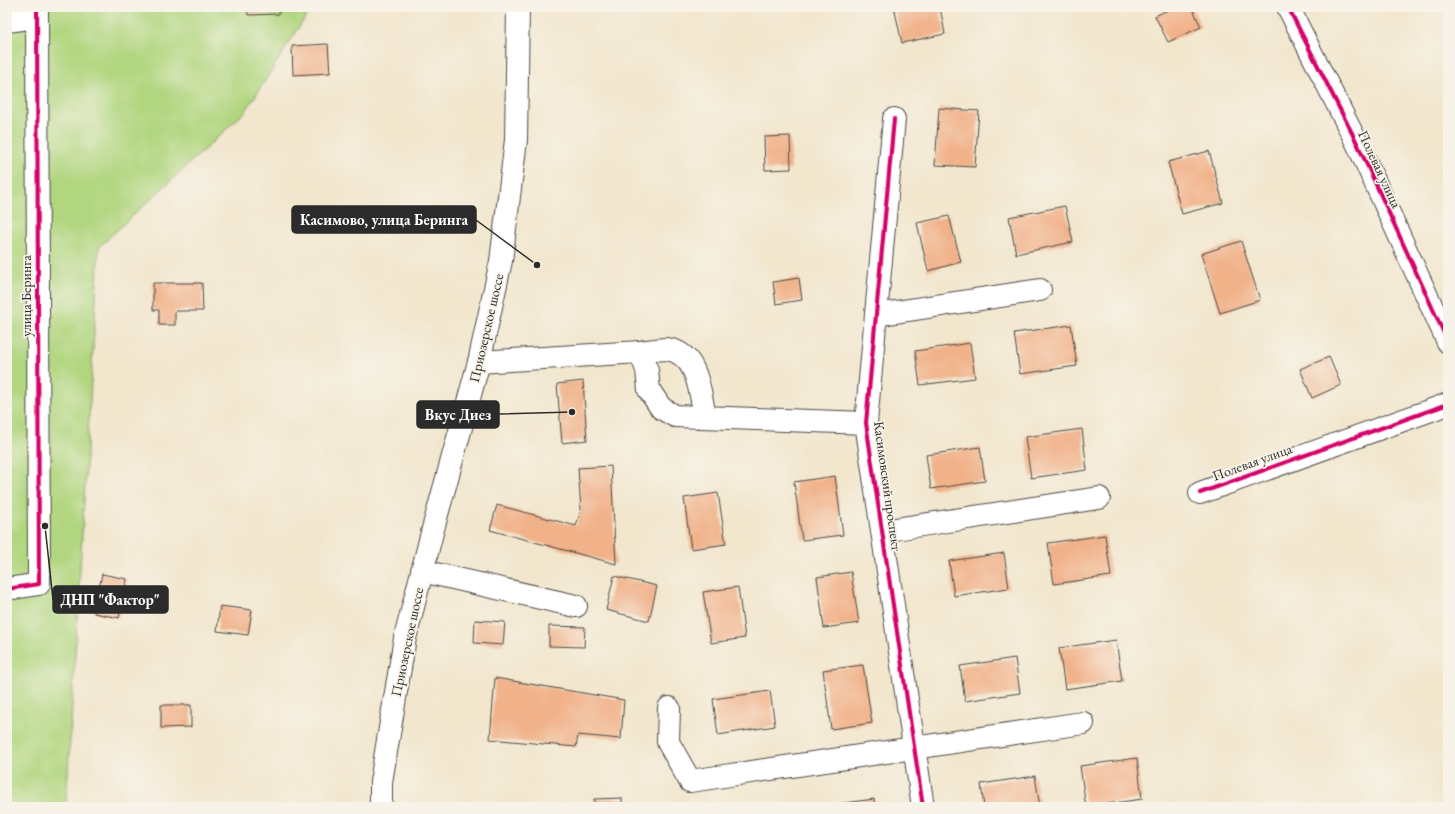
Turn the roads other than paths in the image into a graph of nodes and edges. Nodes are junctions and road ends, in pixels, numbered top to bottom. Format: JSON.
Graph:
{"nodes":[{"id":1,"x":518,"y":7,"type":"edge"},
{"id":2,"x":1288,"y":7,"type":"edge"},
{"id":3,"x":36,"y":12,"type":"edge"},
{"id":4,"x":7,"y":21,"type":"edge"},
{"id":5,"x":894,"y":119,"type":"dead end"},
{"id":6,"x":1040,"y":290,"type":"dead end"},
{"id":7,"x":876,"y":315,"type":"junction"},
{"id":8,"x":1448,"y":342,"type":"edge"},
{"id":9,"x":640,"y":352,"type":"junction"},
{"id":10,"x":479,"y":362,"type":"junction"},
{"id":11,"x":1448,"y":404,"type":"edge"},
{"id":12,"x":705,"y":417,"type":"junction"},
{"id":13,"x":866,"y":423,"type":"junction"},
{"id":14,"x":1200,"y":493,"type":"dead end"},
{"id":15,"x":1099,"y":498,"type":"dead end"},
{"id":16,"x":882,"y":531,"type":"junction"},
{"id":17,"x":422,"y":571,"type":"junction"},
{"id":18,"x":7,"y":589,"type":"edge"},
{"id":19,"x":576,"y":606,"type":"dead end"},
{"id":20,"x":670,"y":708,"type":"dead end"},
{"id":21,"x":1083,"y":723,"type":"dead end"},
{"id":22,"x":914,"y":748,"type":"junction"},
{"id":23,"x":381,"y":807,"type":"edge"},
{"id":24,"x":923,"y":807,"type":"edge"}],
"edges":[{"from":1,"to":10,"type":"street","name":"Приозерское шоссе"},
{"from":2,"to":8,"type":"street","name":"Полевая улица"},
{"from":3,"to":4,"type":"street"},
{"from":3,"to":18,"type":"street","name":"улица Беринга"},
{"from":5,"to":7,"type":"street","name":"Касимовский проспект"},
{"from":6,"to":7,"type":"street"},
{"from":7,"to":13,"type":"street","name":"Касимовский проспект"},
{"from":9,"to":10,"type":"street"},
{"from":9,"to":12,"type":"street"},
{"from":9,"to":12,"type":"street"},
{"from":10,"to":17,"type":"street","name":"Приозерское шоссе"},
{"from":11,"to":14,"type":"street","name":"Полевая улица"},
{"from":12,"to":13,"type":"street"},
{"from":13,"to":16,"type":"street","name":"Касимовский проспект"},
{"from":15,"to":16,"type":"street"},
{"from":16,"to":22,"type":"street","name":"Касимовский проспект"},
{"from":17,"to":19,"type":"street"},
{"from":17,"to":23,"type":"street","name":"Приозерское шоссе"},
{"from":20,"to":22,"type":"street"},
{"from":21,"to":22,"type":"street"},
{"from":22,"to":24,"type":"street","name":"Касимовский проспект"}]}
